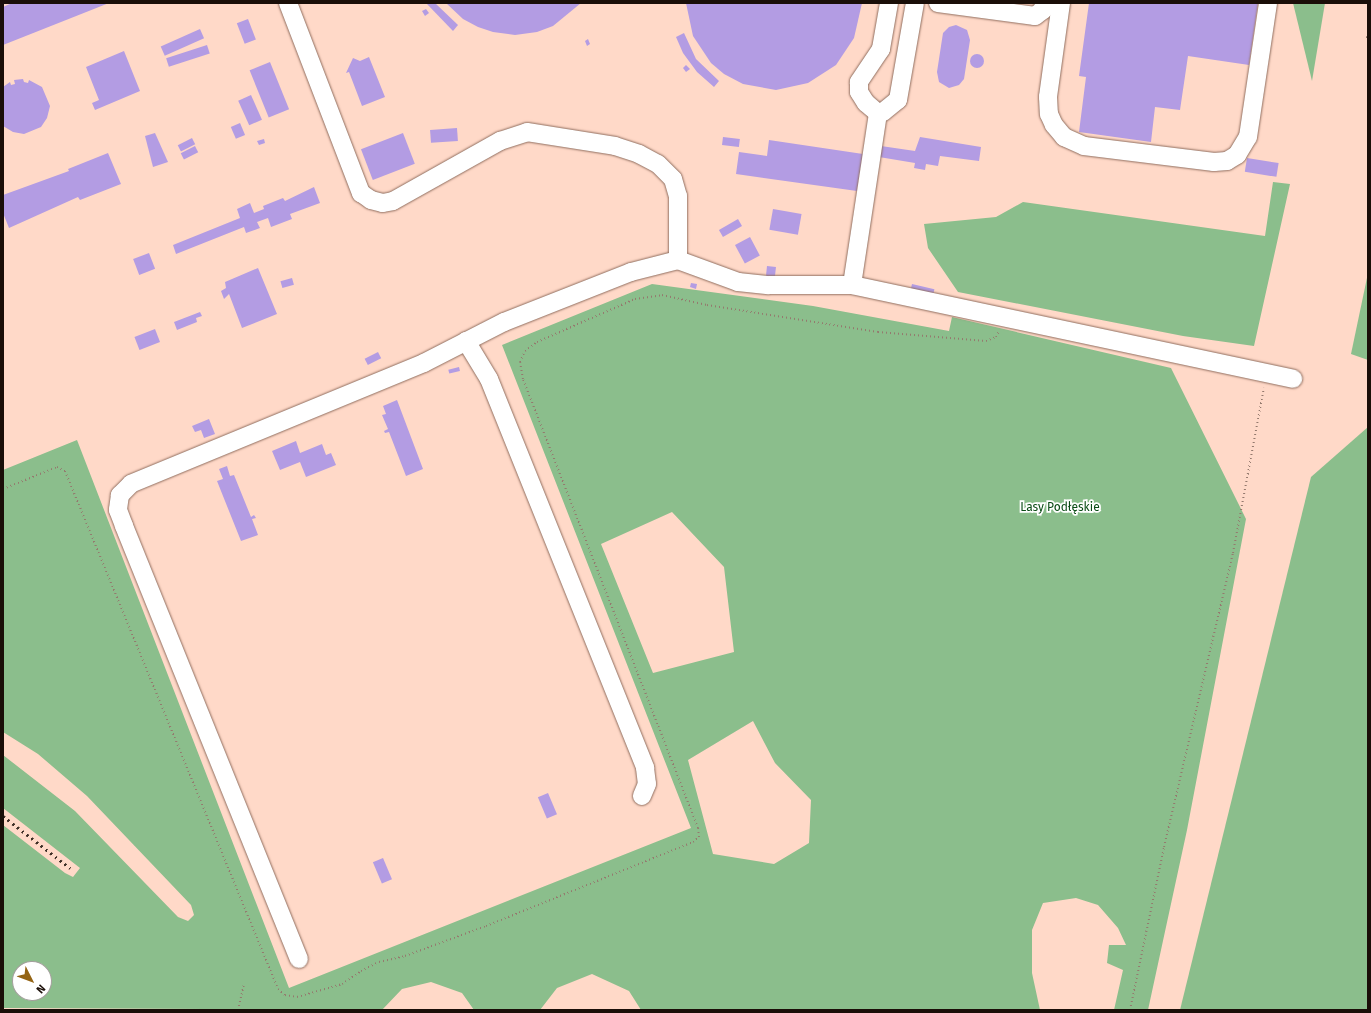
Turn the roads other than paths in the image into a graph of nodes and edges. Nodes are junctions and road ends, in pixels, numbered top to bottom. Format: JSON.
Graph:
{"nodes":[{"id":1,"x":288,"y":3,"type":"edge"},
{"id":2,"x":889,"y":3,"type":"edge"},
{"id":3,"x":915,"y":3,"type":"edge"},
{"id":4,"x":938,"y":3,"type":"edge"},
{"id":5,"x":1044,"y":3,"type":"edge"},
{"id":6,"x":1061,"y":3,"type":"edge"},
{"id":7,"x":1268,"y":3,"type":"edge"},
{"id":8,"x":878,"y":113,"type":"junction"},
{"id":9,"x":678,"y":260,"type":"junction"},
{"id":10,"x":852,"y":285,"type":"junction"},
{"id":11,"x":466,"y":341,"type":"junction"},
{"id":12,"x":1293,"y":379,"type":"dead end"},
{"id":13,"x":642,"y":796,"type":"dead end"},
{"id":14,"x":299,"y":958,"type":"dead end"}],
"edges":[{"from":1,"to":9,"type":"lane"},
{"from":2,"to":8,"type":"lane"},
{"from":3,"to":8,"type":"lane"},
{"from":4,"to":5,"type":"lane"},
{"from":6,"to":7,"type":"lane"},
{"from":8,"to":10,"type":"lane"},
{"from":9,"to":10,"type":"lane"},
{"from":9,"to":11,"type":"lane"},
{"from":10,"to":12,"type":"lane"},
{"from":11,"to":13,"type":"lane"},
{"from":11,"to":14,"type":"lane"}]}
